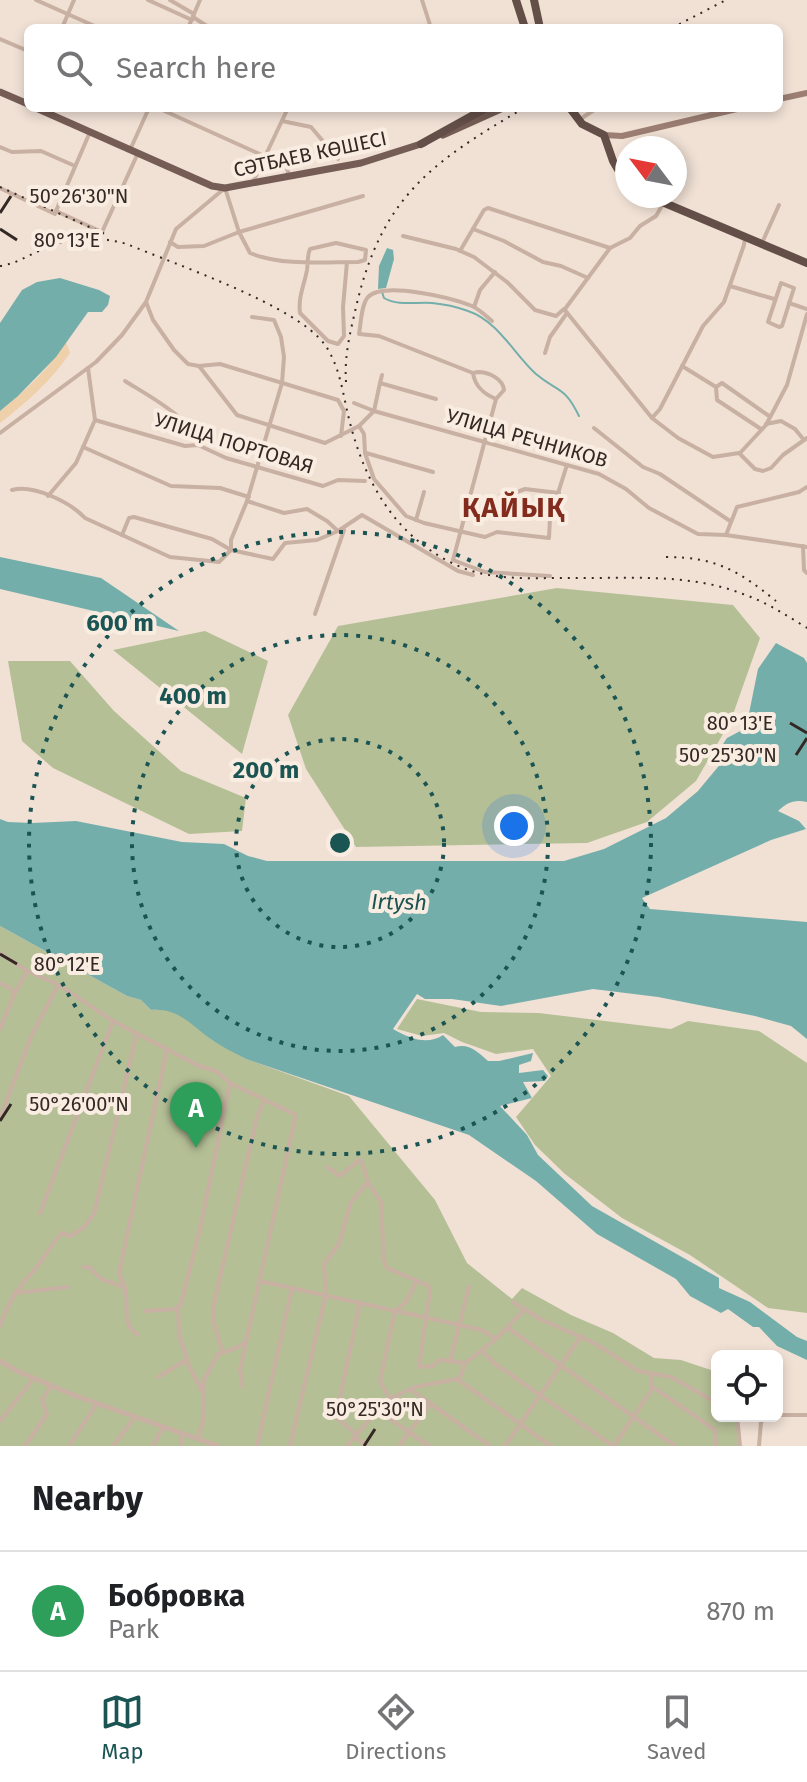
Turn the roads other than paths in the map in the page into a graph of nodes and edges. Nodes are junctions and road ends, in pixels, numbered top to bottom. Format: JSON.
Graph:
{"nodes":[{"id":1,"x":36,"y":0,"type":"edge"},
{"id":2,"x":74,"y":0,"type":"edge"},
{"id":3,"x":148,"y":0,"type":"edge"},
{"id":4,"x":170,"y":0,"type":"edge"},
{"id":5,"x":200,"y":0,"type":"edge"},
{"id":6,"x":422,"y":0,"type":"edge"},
{"id":7,"x":516,"y":0,"type":"edge"},
{"id":8,"x":534,"y":0,"type":"edge"},
{"id":9,"x":68,"y":14,"type":"junction"},
{"id":10,"x":193,"y":17,"type":"junction"},
{"id":11,"x":64,"y":24,"type":"edge"},
{"id":12,"x":90,"y":24,"type":"edge"},
{"id":13,"x":190,"y":24,"type":"edge"},
{"id":14,"x":204,"y":24,"type":"edge"},
{"id":15,"x":430,"y":24,"type":"edge"},
{"id":16,"x":524,"y":24,"type":"edge"},
{"id":17,"x":540,"y":24,"type":"edge"},
{"id":18,"x":0,"y":39,"type":"edge"},
{"id":19,"x":24,"y":49,"type":"edge"},
{"id":20,"x":0,"y":92,"type":"edge"},
{"id":21,"x":807,"y":93,"type":"edge"},
{"id":22,"x":783,"y":98,"type":"edge"},
{"id":23,"x":24,"y":102,"type":"edge"},
{"id":24,"x":45,"y":112,"type":"edge"},
{"id":25,"x":148,"y":112,"type":"edge"},
{"id":26,"x":167,"y":112,"type":"edge"},
{"id":27,"x":286,"y":112,"type":"edge"},
{"id":28,"x":479,"y":112,"type":"edge"},
{"id":29,"x":494,"y":112,"type":"edge"},
{"id":30,"x":573,"y":112,"type":"edge"},
{"id":31,"x":591,"y":112,"type":"edge"},
{"id":32,"x":724,"y":112,"type":"edge"},
{"id":33,"x":579,"y":120,"type":"junction"},
{"id":34,"x":282,"y":121,"type":"junction"},
{"id":35,"x":90,"y":132,"type":"junction"},
{"id":36,"x":604,"y":135,"type":"junction"},
{"id":37,"x":421,"y":144,"type":"junction"},
{"id":38,"x":0,"y":147,"type":"edge"},
{"id":39,"x":134,"y":151,"type":"junction"},
{"id":40,"x":265,"y":156,"type":"junction"},
{"id":41,"x":338,"y":159,"type":"dead end"},
{"id":42,"x":615,"y":164,"type":"edge"},
{"id":43,"x":75,"y":166,"type":"junction"},
{"id":44,"x":290,"y":178,"type":"junction"},
{"id":45,"x":251,"y":184,"type":"junction"},
{"id":46,"x":0,"y":188,"type":"edge"},
{"id":47,"x":225,"y":188,"type":"junction"},
{"id":48,"x":363,"y":196,"type":"dead end"},
{"id":49,"x":779,"y":205,"type":"dead end"},
{"id":50,"x":661,"y":208,"type":"edge"},
{"id":51,"x":679,"y":208,"type":"edge"},
{"id":52,"x":56,"y":211,"type":"junction"},
{"id":53,"x":473,"y":229,"type":"junction"},
{"id":54,"x":239,"y":232,"type":"junction"},
{"id":55,"x":745,"y":235,"type":"junction"},
{"id":56,"x":403,"y":236,"type":"dead end"},
{"id":57,"x":170,"y":242,"type":"junction"},
{"id":58,"x":762,"y":243,"type":"junction"},
{"id":59,"x":610,"y":248,"type":"junction"},
{"id":60,"x":460,"y":251,"type":"junction"},
{"id":61,"x":307,"y":261,"type":"junction"},
{"id":62,"x":347,"y":262,"type":"junction"},
{"id":63,"x":807,"y":263,"type":"edge"},
{"id":64,"x":495,"y":272,"type":"junction"},
{"id":65,"x":588,"y":278,"type":"junction"},
{"id":66,"x":730,"y":286,"type":"junction"},
{"id":67,"x":774,"y":299,"type":"junction"},
{"id":68,"x":146,"y":302,"type":"junction"},
{"id":69,"x":789,"y":303,"type":"junction"},
{"id":70,"x":474,"y":307,"type":"junction"},
{"id":71,"x":566,"y":311,"type":"junction"},
{"id":72,"x":807,"y":313,"type":"edge"},
{"id":73,"x":252,"y":317,"type":"dead end"},
{"id":74,"x":492,"y":321,"type":"dead end"},
{"id":75,"x":545,"y":353,"type":"dead end"},
{"id":76,"x":199,"y":366,"type":"junction"},
{"id":77,"x":682,"y":366,"type":"junction"},
{"id":78,"x":88,"y":368,"type":"junction"},
{"id":79,"x":473,"y":373,"type":"junction"},
{"id":80,"x":382,"y":375,"type":"dead end"},
{"id":81,"x":125,"y":381,"type":"dead end"},
{"id":82,"x":282,"y":383,"type":"junction"},
{"id":83,"x":380,"y":383,"type":"junction"},
{"id":84,"x":716,"y":387,"type":"junction"},
{"id":85,"x":436,"y":399,"type":"dead end"},
{"id":86,"x":496,"y":399,"type":"junction"},
{"id":87,"x":354,"y":403,"type":"dead end"},
{"id":88,"x":374,"y":411,"type":"junction"},
{"id":89,"x":769,"y":416,"type":"junction"},
{"id":90,"x":652,"y":418,"type":"junction"},
{"id":91,"x":95,"y":420,"type":"junction"},
{"id":92,"x":269,"y":425,"type":"junction"},
{"id":93,"x":766,"y":425,"type":"junction"},
{"id":94,"x":359,"y":426,"type":"junction"},
{"id":95,"x":594,"y":428,"type":"dead end"},
{"id":96,"x":761,"y":429,"type":"junction"},
{"id":97,"x":0,"y":433,"type":"edge"},
{"id":98,"x":341,"y":437,"type":"junction"},
{"id":99,"x":806,"y":439,"type":"edge"},
{"id":100,"x":485,"y":441,"type":"junction"},
{"id":101,"x":198,"y":445,"type":"junction"},
{"id":102,"x":83,"y":447,"type":"junction"},
{"id":103,"x":365,"y":453,"type":"junction"},
{"id":104,"x":739,"y":453,"type":"junction"},
{"id":105,"x":567,"y":465,"type":"junction"},
{"id":106,"x":257,"y":467,"type":"junction"},
{"id":107,"x":433,"y":472,"type":"dead end"},
{"id":108,"x":365,"y":481,"type":"dead end"},
{"id":109,"x":807,"y":487,"type":"edge"},
{"id":110,"x":12,"y":490,"type":"dead end"},
{"id":111,"x":424,"y":492,"type":"dead end"},
{"id":112,"x":559,"y":493,"type":"junction"},
{"id":113,"x":48,"y":496,"type":"junction"},
{"id":114,"x":500,"y":496,"type":"dead end"},
{"id":115,"x":248,"y":499,"type":"junction"},
{"id":116,"x":416,"y":520,"type":"junction"},
{"id":117,"x":730,"y":521,"type":"junction"},
{"id":118,"x":345,"y":527,"type":"junction"},
{"id":119,"x":338,"y":531,"type":"junction"},
{"id":120,"x":459,"y":531,"type":"junction"},
{"id":121,"x":122,"y":535,"type":"junction"},
{"id":122,"x":726,"y":535,"type":"junction"},
{"id":123,"x":805,"y":546,"type":"edge"},
{"id":124,"x":231,"y":550,"type":"junction"},
{"id":125,"x":807,"y":573,"type":"edge"},
{"id":126,"x":473,"y":575,"type":"dead end"},
{"id":127,"x":550,"y":576,"type":"dead end"},
{"id":128,"x":315,"y":614,"type":"dead end"},
{"id":129,"x":0,"y":953,"type":"edge"},
{"id":130,"x":27,"y":971,"type":"junction"},
{"id":131,"x":0,"y":983,"type":"edge"},
{"id":132,"x":59,"y":985,"type":"junction"},
{"id":133,"x":14,"y":995,"type":"junction"},
{"id":134,"x":113,"y":1021,"type":"junction"},
{"id":135,"x":0,"y":1029,"type":"edge"},
{"id":136,"x":137,"y":1033,"type":"junction"},
{"id":137,"x":167,"y":1049,"type":"junction"},
{"id":138,"x":230,"y":1083,"type":"junction"},
{"id":139,"x":264,"y":1100,"type":"junction"},
{"id":140,"x":0,"y":1118,"type":"edge"},
{"id":141,"x":327,"y":1167,"type":"dead end"},
{"id":142,"x":368,"y":1182,"type":"junction"},
{"id":143,"x":40,"y":1213,"type":"dead end"},
{"id":144,"x":83,"y":1267,"type":"dead end"},
{"id":145,"x":119,"y":1273,"type":"junction"},
{"id":146,"x":112,"y":1281,"type":"junction"},
{"id":147,"x":260,"y":1281,"type":"junction"},
{"id":148,"x":416,"y":1281,"type":"junction"},
{"id":149,"x":68,"y":1287,"type":"dead end"},
{"id":150,"x":469,"y":1287,"type":"dead end"},
{"id":151,"x":125,"y":1288,"type":"junction"},
{"id":152,"x":292,"y":1288,"type":"junction"},
{"id":153,"x":14,"y":1293,"type":"junction"},
{"id":154,"x":326,"y":1294,"type":"junction"},
{"id":155,"x":360,"y":1302,"type":"junction"},
{"id":156,"x":513,"y":1302,"type":"dead end"},
{"id":157,"x":178,"y":1307,"type":"junction"},
{"id":158,"x":524,"y":1310,"type":"junction"},
{"id":159,"x":145,"y":1311,"type":"dead end"},
{"id":160,"x":395,"y":1311,"type":"junction"},
{"id":161,"x":426,"y":1317,"type":"junction"},
{"id":162,"x":460,"y":1325,"type":"junction"},
{"id":163,"x":0,"y":1326,"type":"edge"},
{"id":164,"x":508,"y":1328,"type":"junction"},
{"id":165,"x":138,"y":1335,"type":"dead end"},
{"id":166,"x":581,"y":1336,"type":"junction"},
{"id":167,"x":496,"y":1339,"type":"junction"},
{"id":168,"x":246,"y":1342,"type":"junction"},
{"id":169,"x":222,"y":1351,"type":"junction"},
{"id":170,"x":482,"y":1351,"type":"junction"},
{"id":171,"x":0,"y":1361,"type":"edge"},
{"id":172,"x":188,"y":1361,"type":"junction"},
{"id":173,"x":450,"y":1361,"type":"junction"},
{"id":174,"x":465,"y":1363,"type":"junction"},
{"id":175,"x":561,"y":1365,"type":"junction"},
{"id":176,"x":207,"y":1371,"type":"junction"},
{"id":177,"x":194,"y":1373,"type":"junction"},
{"id":178,"x":652,"y":1375,"type":"junction"},
{"id":179,"x":158,"y":1377,"type":"dead end"},
{"id":180,"x":33,"y":1378,"type":"junction"},
{"id":181,"x":457,"y":1379,"type":"junction"},
{"id":182,"x":51,"y":1386,"type":"junction"},
{"id":183,"x":242,"y":1386,"type":"dead end"},
{"id":184,"x":653,"y":1387,"type":"junction"},
{"id":185,"x":410,"y":1389,"type":"junction"},
{"id":186,"x":202,"y":1391,"type":"junction"},
{"id":187,"x":541,"y":1396,"type":"junction"},
{"id":188,"x":390,"y":1399,"type":"junction"},
{"id":189,"x":711,"y":1400,"type":"edge"},
{"id":190,"x":97,"y":1403,"type":"junction"},
{"id":191,"x":430,"y":1404,"type":"junction"},
{"id":192,"x":377,"y":1410,"type":"junction"},
{"id":193,"x":783,"y":1415,"type":"edge"},
{"id":194,"x":807,"y":1415,"type":"edge"},
{"id":195,"x":135,"y":1417,"type":"junction"},
{"id":196,"x":635,"y":1417,"type":"junction"},
{"id":197,"x":0,"y":1421,"type":"edge"},
{"id":198,"x":738,"y":1422,"type":"edge"},
{"id":199,"x":761,"y":1422,"type":"edge"},
{"id":200,"x":521,"y":1424,"type":"junction"},
{"id":201,"x":163,"y":1427,"type":"junction"},
{"id":202,"x":410,"y":1432,"type":"junction"},
{"id":203,"x":181,"y":1433,"type":"junction"},
{"id":204,"x":355,"y":1436,"type":"junction"},
{"id":205,"x":197,"y":1439,"type":"junction"},
{"id":206,"x":25,"y":1446,"type":"edge"},
{"id":207,"x":69,"y":1446,"type":"edge"},
{"id":208,"x":113,"y":1446,"type":"edge"},
{"id":209,"x":153,"y":1446,"type":"edge"},
{"id":210,"x":181,"y":1446,"type":"edge"},
{"id":211,"x":218,"y":1446,"type":"edge"},
{"id":212,"x":257,"y":1446,"type":"edge"},
{"id":213,"x":290,"y":1446,"type":"edge"},
{"id":214,"x":347,"y":1446,"type":"edge"},
{"id":215,"x":368,"y":1446,"type":"edge"},
{"id":216,"x":399,"y":1446,"type":"edge"},
{"id":217,"x":429,"y":1446,"type":"edge"},
{"id":218,"x":490,"y":1446,"type":"edge"},
{"id":219,"x":505,"y":1446,"type":"edge"},
{"id":220,"x":551,"y":1446,"type":"edge"},
{"id":221,"x":613,"y":1446,"type":"edge"},
{"id":222,"x":675,"y":1446,"type":"edge"},
{"id":223,"x":716,"y":1446,"type":"edge"},
{"id":224,"x":740,"y":1446,"type":"edge"},
{"id":225,"x":759,"y":1446,"type":"edge"}],
"edges":[{"from":1,"to":9,"type":"street"},
{"from":2,"to":9,"type":"street"},
{"from":3,"to":10,"type":"street"},
{"from":4,"to":10,"type":"street"},
{"from":5,"to":10,"type":"street"},
{"from":6,"to":15,"type":"street"},
{"from":7,"to":16,"type":"highway"},
{"from":8,"to":17,"type":"highway"},
{"from":9,"to":11,"type":"street"},
{"from":9,"to":12,"type":"street"},
{"from":10,"to":13,"type":"street"},
{"from":10,"to":14,"type":"street"},
{"from":18,"to":19,"type":"street"},
{"from":20,"to":23,"type":"main road"},
{"from":21,"to":22,"type":"main road"},
{"from":24,"to":35,"type":"main road","name":"СӘТБАЕВ КӨШЕСІ"},
{"from":25,"to":39,"type":"street"},
{"from":26,"to":40,"type":"street"},
{"from":27,"to":34,"type":"street"},
{"from":28,"to":37,"type":"highway"},
{"from":29,"to":37,"type":"main road","name":"СӘТБАЕВ КӨШЕСІ"},
{"from":30,"to":33,"type":"highway"},
{"from":31,"to":33,"type":"street"},
{"from":32,"to":36,"type":"main road"},
{"from":33,"to":36,"type":"highway"},
{"from":34,"to":40,"type":"street"},
{"from":34,"to":41,"type":"street"},
{"from":35,"to":39,"type":"main road","name":"СӘТБАЕВ КӨШЕСІ"},
{"from":35,"to":43,"type":"street"},
{"from":36,"to":42,"type":"highway"},
{"from":37,"to":44,"type":"main road","name":"СӘТБАЕВ КӨШЕСІ"},
{"from":38,"to":43,"type":"street"},
{"from":39,"to":47,"type":"main road","name":"СӘТБАЕВ КӨШЕСІ"},
{"from":39,"to":52,"type":"street"},
{"from":40,"to":44,"type":"street"},
{"from":40,"to":45,"type":"street"},
{"from":43,"to":52,"type":"street"},
{"from":44,"to":45,"type":"main road","name":"СӘТБАЕВ КӨШЕСІ"},
{"from":45,"to":47,"type":"main road","name":"СӘТБАЕВ КӨШЕСІ"},
{"from":46,"to":52,"type":"street"},
{"from":47,"to":54,"type":"street"},
{"from":47,"to":57,"type":"street"},
{"from":48,"to":54,"type":"street"},
{"from":49,"to":58,"type":"street"},
{"from":50,"to":59,"type":"street"},
{"from":51,"to":55,"type":"highway"},
{"from":53,"to":59,"type":"street"},
{"from":53,"to":60,"type":"street"},
{"from":53,"to":65,"type":"street"},
{"from":54,"to":57,"type":"street"},
{"from":54,"to":61,"type":"street"},
{"from":55,"to":58,"type":"highway"},
{"from":55,"to":66,"type":"street"},
{"from":56,"to":60,"type":"street"},
{"from":57,"to":68,"type":"street"},
{"from":58,"to":63,"type":"highway"},
{"from":59,"to":65,"type":"street"},
{"from":60,"to":64,"type":"street"},
{"from":61,"to":62,"type":"street"},
{"from":61,"to":62,"type":"street"},
{"from":61,"to":62,"type":"street"},
{"from":64,"to":70,"type":"street"},
{"from":64,"to":71,"type":"street"},
{"from":65,"to":71,"type":"street"},
{"from":66,"to":67,"type":"street"},
{"from":66,"to":77,"type":"street"},
{"from":67,"to":69,"type":"street"},
{"from":67,"to":69,"type":"street"},
{"from":68,"to":76,"type":"street"},
{"from":68,"to":78,"type":"street"},
{"from":69,"to":72,"type":"street"},
{"from":70,"to":74,"type":"street"},
{"from":70,"to":79,"type":"street"},
{"from":71,"to":75,"type":"street"},
{"from":71,"to":90,"type":"street"},
{"from":72,"to":89,"type":"street"},
{"from":73,"to":82,"type":"street"},
{"from":76,"to":82,"type":"street"},
{"from":76,"to":92,"type":"street"},
{"from":77,"to":84,"type":"street"},
{"from":77,"to":90,"type":"street"},
{"from":78,"to":91,"type":"street"},
{"from":78,"to":97,"type":"street"},
{"from":79,"to":86,"type":"street"},
{"from":79,"to":86,"type":"street"},
{"from":80,"to":83,"type":"street"},
{"from":81,"to":101,"type":"street"},
{"from":82,"to":92,"type":"street"},
{"from":82,"to":98,"type":"street"},
{"from":83,"to":85,"type":"street"},
{"from":83,"to":88,"type":"street"},
{"from":84,"to":89,"type":"street"},
{"from":84,"to":96,"type":"street"},
{"from":86,"to":100,"type":"street"},
{"from":87,"to":88,"type":"street","name":"УЛИЦА РЕЧНИКОВ"},
{"from":88,"to":94,"type":"street"},
{"from":88,"to":100,"type":"street","name":"УЛИЦА РЕЧНИКОВ"},
{"from":89,"to":93,"type":"street"},
{"from":90,"to":104,"type":"street"},
{"from":91,"to":101,"type":"street","name":"УЛИЦА ПОРТОВАЯ"},
{"from":91,"to":102,"type":"street"},
{"from":92,"to":98,"type":"street"},
{"from":92,"to":106,"type":"street"},
{"from":93,"to":96,"type":"street"},
{"from":93,"to":99,"type":"street"},
{"from":94,"to":98,"type":"street"},
{"from":94,"to":103,"type":"street"},
{"from":95,"to":117,"type":"street"},
{"from":96,"to":104,"type":"street"},
{"from":99,"to":104,"type":"street"},
{"from":100,"to":105,"type":"street","name":"УЛИЦА РЕЧНИКОВ"},
{"from":100,"to":120,"type":"street"},
{"from":101,"to":106,"type":"street","name":"УЛИЦА ПОРТОВАЯ"},
{"from":102,"to":113,"type":"street"},
{"from":102,"to":115,"type":"street"},
{"from":103,"to":107,"type":"street"},
{"from":103,"to":116,"type":"street"},
{"from":105,"to":112,"type":"street"},
{"from":105,"to":122,"type":"street","name":"УЛИЦА РЕЧНИКОВ"},
{"from":106,"to":108,"type":"street","name":"УЛИЦА ПОРТОВАЯ"},
{"from":106,"to":115,"type":"street"},
{"from":109,"to":117,"type":"street"},
{"from":110,"to":113,"type":"street"},
{"from":111,"to":116,"type":"street"},
{"from":112,"to":114,"type":"street"},
{"from":112,"to":120,"type":"street"},
{"from":113,"to":121,"type":"street"},
{"from":115,"to":119,"type":"street"},
{"from":115,"to":124,"type":"street"},
{"from":116,"to":120,"type":"street"},
{"from":117,"to":122,"type":"street"},
{"from":118,"to":119,"type":"street"},
{"from":118,"to":126,"type":"street"},
{"from":118,"to":128,"type":"street"},
{"from":119,"to":124,"type":"street"},
{"from":120,"to":127,"type":"street"},
{"from":121,"to":124,"type":"street"},
{"from":121,"to":124,"type":"street"},
{"from":122,"to":123,"type":"street","name":"УЛИЦА РЕЧНИКОВ"},
{"from":123,"to":125,"type":"street"},
{"from":129,"to":130,"type":"street"},
{"from":130,"to":132,"type":"street"},
{"from":130,"to":133,"type":"street"},
{"from":131,"to":133,"type":"street"},
{"from":132,"to":134,"type":"street"},
{"from":132,"to":140,"type":"street"},
{"from":133,"to":135,"type":"street"},
{"from":134,"to":136,"type":"street"},
{"from":134,"to":143,"type":"street"},
{"from":136,"to":137,"type":"street"},
{"from":136,"to":153,"type":"street"},
{"from":137,"to":138,"type":"street"},
{"from":137,"to":145,"type":"street"},
{"from":138,"to":139,"type":"street"},
{"from":138,"to":157,"type":"street"},
{"from":139,"to":147,"type":"street"},
{"from":139,"to":169,"type":"street"},
{"from":141,"to":142,"type":"street"},
{"from":142,"to":148,"type":"street"},
{"from":142,"to":154,"type":"street"},
{"from":144,"to":146,"type":"street"},
{"from":145,"to":146,"type":"street"},
{"from":145,"to":151,"type":"street"},
{"from":146,"to":151,"type":"street"},
{"from":147,"to":152,"type":"street"},
{"from":147,"to":168,"type":"street"},
{"from":148,"to":160,"type":"street"},
{"from":148,"to":161,"type":"street"},
{"from":149,"to":153,"type":"street"},
{"from":150,"to":162,"type":"street"},
{"from":151,"to":165,"type":"street"},
{"from":152,"to":154,"type":"street"},
{"from":152,"to":212,"type":"street"},
{"from":153,"to":163,"type":"street"},
{"from":154,"to":155,"type":"street"},
{"from":154,"to":213,"type":"street"},
{"from":155,"to":160,"type":"street"},
{"from":155,"to":204,"type":"street"},
{"from":156,"to":158,"type":"street"},
{"from":157,"to":159,"type":"street"},
{"from":157,"to":172,"type":"street"},
{"from":158,"to":164,"type":"street"},
{"from":158,"to":166,"type":"street"},
{"from":160,"to":161,"type":"street"},
{"from":160,"to":188,"type":"street"},
{"from":161,"to":162,"type":"street"},
{"from":161,"to":173,"type":"street"},
{"from":162,"to":167,"type":"street"},
{"from":162,"to":173,"type":"street"},
{"from":164,"to":167,"type":"street"},
{"from":164,"to":175,"type":"street"},
{"from":166,"to":175,"type":"street"},
{"from":166,"to":178,"type":"street"},
{"from":167,"to":170,"type":"street"},
{"from":168,"to":169,"type":"street"},
{"from":168,"to":183,"type":"street"},
{"from":169,"to":176,"type":"street"},
{"from":170,"to":174,"type":"street"},
{"from":170,"to":187,"type":"street"},
{"from":171,"to":180,"type":"street"},
{"from":172,"to":177,"type":"street"},
{"from":172,"to":179,"type":"street"},
{"from":173,"to":174,"type":"street"},
{"from":174,"to":181,"type":"street"},
{"from":175,"to":187,"type":"street"},
{"from":175,"to":196,"type":"street"},
{"from":176,"to":177,"type":"street"},
{"from":176,"to":186,"type":"street"},
{"from":177,"to":186,"type":"street"},
{"from":178,"to":184,"type":"street"},
{"from":178,"to":189,"type":"street"},
{"from":180,"to":182,"type":"street"},
{"from":180,"to":197,"type":"street"},
{"from":181,"to":185,"type":"street"},
{"from":181,"to":200,"type":"street"},
{"from":182,"to":190,"type":"street"},
{"from":182,"to":206,"type":"street"},
{"from":184,"to":196,"type":"street"},
{"from":184,"to":223,"type":"street"},
{"from":185,"to":188,"type":"street"},
{"from":185,"to":191,"type":"street"},
{"from":186,"to":205,"type":"street"},
{"from":187,"to":200,"type":"street"},
{"from":187,"to":221,"type":"street"},
{"from":188,"to":192,"type":"street"},
{"from":190,"to":195,"type":"street"},
{"from":190,"to":207,"type":"street"},
{"from":191,"to":202,"type":"street"},
{"from":191,"to":218,"type":"street"},
{"from":192,"to":202,"type":"street"},
{"from":192,"to":204,"type":"street"},
{"from":193,"to":194,"type":"street"},
{"from":195,"to":201,"type":"street"},
{"from":195,"to":208,"type":"street"},
{"from":196,"to":221,"type":"street"},
{"from":196,"to":222,"type":"street"},
{"from":198,"to":224,"type":"street"},
{"from":199,"to":225,"type":"street"},
{"from":200,"to":219,"type":"street"},
{"from":200,"to":220,"type":"street"},
{"from":201,"to":203,"type":"street"},
{"from":201,"to":209,"type":"street"},
{"from":202,"to":216,"type":"street"},
{"from":202,"to":217,"type":"street"},
{"from":203,"to":205,"type":"street"},
{"from":203,"to":210,"type":"street"},
{"from":204,"to":214,"type":"street"},
{"from":204,"to":215,"type":"street"},
{"from":205,"to":211,"type":"street"}]}
